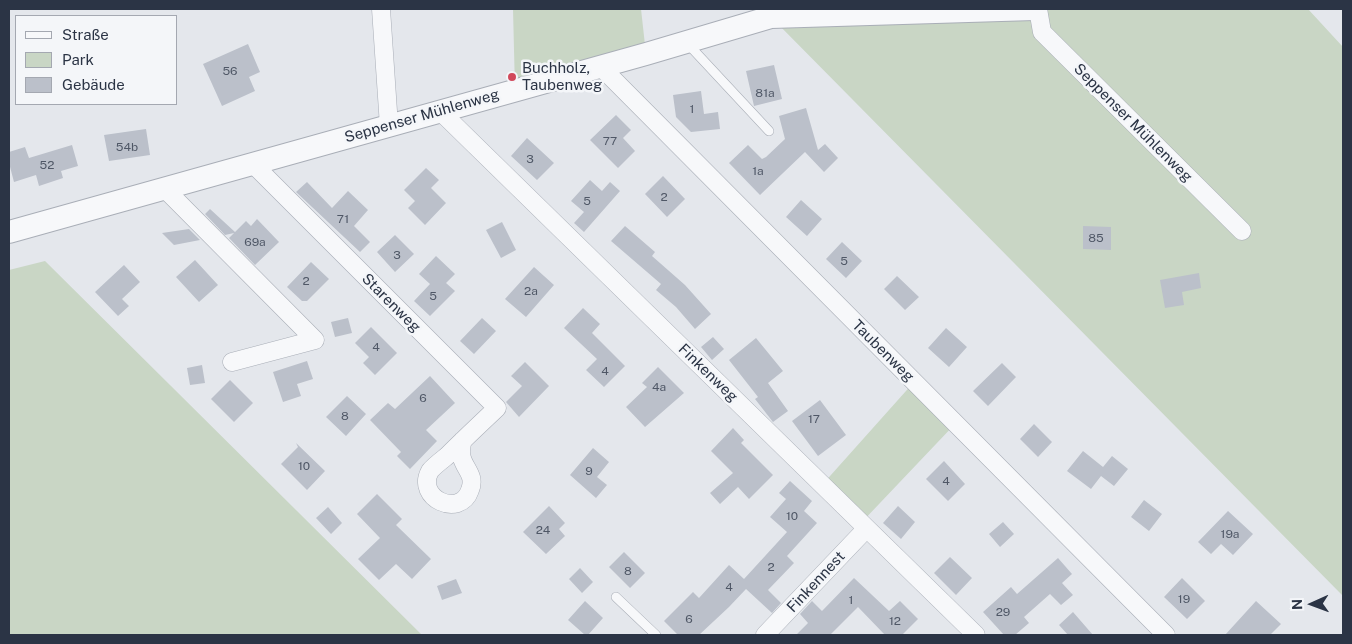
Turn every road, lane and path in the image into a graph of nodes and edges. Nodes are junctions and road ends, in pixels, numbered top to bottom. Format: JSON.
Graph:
{"nodes":[{"id":1,"x":381,"y":9,"type":"edge"},
{"id":2,"x":1036,"y":9,"type":"edge"},
{"id":3,"x":685,"y":42,"type":"junction"},
{"id":4,"x":600,"y":66,"type":"junction"},
{"id":5,"x":440,"y":111,"type":"junction"},
{"id":6,"x":389,"y":126,"type":"junction"},
{"id":7,"x":769,"y":131,"type":"dead end"},
{"id":8,"x":253,"y":164,"type":"junction"},
{"id":9,"x":165,"y":189,"type":"junction"},
{"id":10,"x":1242,"y":231,"type":"dead end"},
{"id":11,"x":9,"y":232,"type":"edge"},
{"id":12,"x":232,"y":362,"type":"dead end"},
{"id":13,"x":463,"y":440,"type":"dead end"},
{"id":14,"x":866,"y":528,"type":"junction"},
{"id":15,"x":616,"y":597,"type":"dead end"},
{"id":16,"x":656,"y":635,"type":"edge"},
{"id":17,"x":765,"y":635,"type":"edge"},
{"id":18,"x":976,"y":635,"type":"edge"},
{"id":19,"x":1166,"y":635,"type":"edge"}],
"edges":[{"from":1,"to":6,"type":"street"},
{"from":2,"to":3,"type":"street","name":"Seppenser Mühlenweg"},
{"from":2,"to":10,"type":"street","name":"Seppenser Mühlenweg"},
{"from":3,"to":4,"type":"street","name":"Seppenser Mühlenweg"},
{"from":3,"to":7,"type":"lane"},
{"from":4,"to":5,"type":"street","name":"Seppenser Mühlenweg"},
{"from":4,"to":19,"type":"street","name":"Taubenweg"},
{"from":5,"to":6,"type":"street","name":"Seppenser Mühlenweg"},
{"from":5,"to":14,"type":"street","name":"Finkenweg"},
{"from":6,"to":8,"type":"street","name":"Seppenser Mühlenweg"},
{"from":8,"to":9,"type":"street","name":"Seppenser Mühlenweg"},
{"from":8,"to":13,"type":"street","name":"Starenweg"},
{"from":9,"to":11,"type":"street","name":"Seppenser Mühlenweg"},
{"from":9,"to":12,"type":"street"},
{"from":14,"to":17,"type":"street","name":"Finkennest"},
{"from":14,"to":18,"type":"street","name":"Finkenweg"},
{"from":15,"to":16,"type":"lane"}]}
